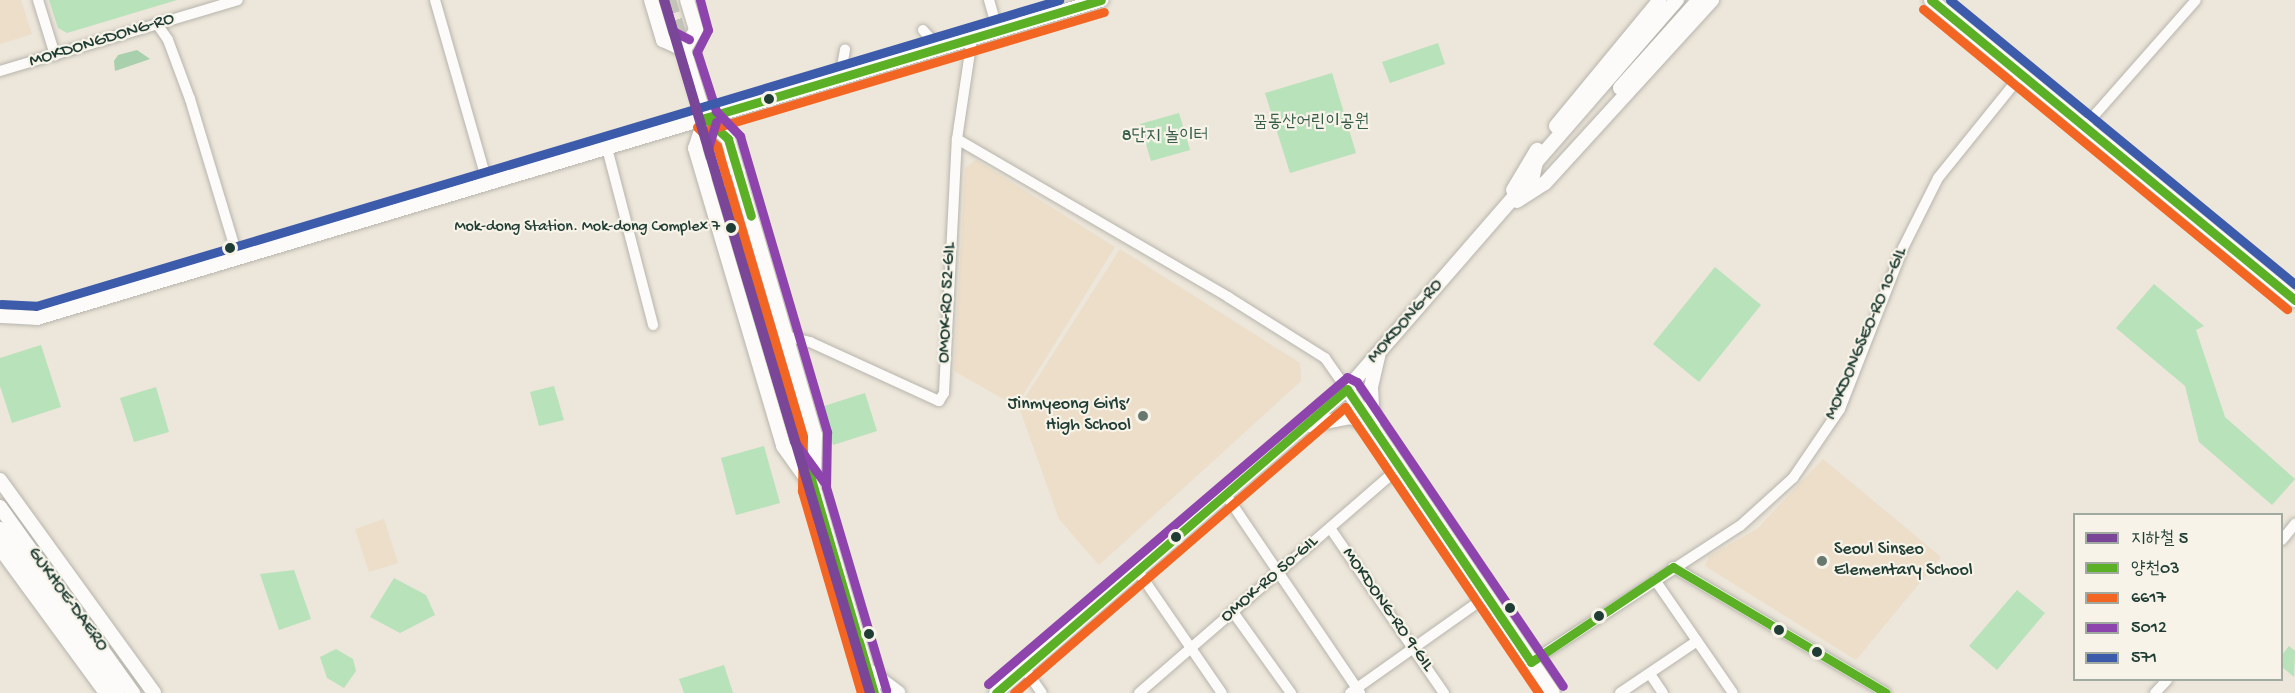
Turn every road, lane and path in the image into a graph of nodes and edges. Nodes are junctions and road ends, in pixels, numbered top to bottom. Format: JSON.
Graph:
{"nodes":[{"id":1,"x":38,"y":0,"type":"edge"},
{"id":2,"x":238,"y":0,"type":"edge"},
{"id":3,"x":435,"y":0,"type":"edge"},
{"id":4,"x":651,"y":0,"type":"edge"},
{"id":5,"x":687,"y":0,"type":"edge"},
{"id":6,"x":989,"y":0,"type":"edge"},
{"id":7,"x":1101,"y":0,"type":"edge"},
{"id":8,"x":1660,"y":0,"type":"edge"},
{"id":9,"x":1677,"y":0,"type":"edge"},
{"id":10,"x":1712,"y":0,"type":"edge"},
{"id":11,"x":1931,"y":0,"type":"edge"},
{"id":12,"x":2196,"y":0,"type":"edge"},
{"id":13,"x":1696,"y":2,"type":"dead end"},
{"id":14,"x":157,"y":24,"type":"junction"},
{"id":15,"x":923,"y":30,"type":"dead end"},
{"id":16,"x":998,"y":31,"type":"junction"},
{"id":17,"x":972,"y":39,"type":"junction"},
{"id":18,"x":939,"y":48,"type":"junction"},
{"id":19,"x":845,"y":49,"type":"dead end"},
{"id":20,"x":684,"y":50,"type":"junction"},
{"id":21,"x":55,"y":55,"type":"junction"},
{"id":22,"x":0,"y":71,"type":"edge"},
{"id":23,"x":2021,"y":75,"type":"junction"},
{"id":24,"x":840,"y":78,"type":"junction"},
{"id":25,"x":705,"y":118,"type":"junction"},
{"id":26,"x":2084,"y":127,"type":"junction"},
{"id":27,"x":957,"y":139,"type":"junction"},
{"id":28,"x":607,"y":148,"type":"junction"},
{"id":29,"x":738,"y":172,"type":"junction"},
{"id":30,"x":1533,"y":175,"type":"junction"},
{"id":31,"x":704,"y":178,"type":"junction"},
{"id":32,"x":482,"y":185,"type":"junction"},
{"id":33,"x":726,"y":190,"type":"tunnel mouth"},
{"id":34,"x":1505,"y":208,"type":"junction"},
{"id":35,"x":238,"y":258,"type":"junction"},
{"id":36,"x":2295,"y":300,"type":"edge"},
{"id":37,"x":1,"y":317,"type":"edge"},
{"id":38,"x":653,"y":325,"type":"dead end"},
{"id":39,"x":786,"y":336,"type":"junction"},
{"id":40,"x":1379,"y":352,"type":"junction"},
{"id":41,"x":1347,"y":389,"type":"junction"},
{"id":42,"x":1305,"y":426,"type":"junction"},
{"id":43,"x":1373,"y":428,"type":"junction"},
{"id":44,"x":1401,"y":467,"type":"junction"},
{"id":45,"x":0,"y":480,"type":"edge"},
{"id":46,"x":814,"y":489,"type":"junction"},
{"id":47,"x":1226,"y":495,"type":"junction"},
{"id":48,"x":0,"y":507,"type":"edge"},
{"id":49,"x":2295,"y":524,"type":"edge"},
{"id":50,"x":1330,"y":528,"type":"junction"},
{"id":51,"x":0,"y":529,"type":"edge"},
{"id":52,"x":2283,"y":539,"type":"edge"},
{"id":53,"x":0,"y":548,"type":"edge"},
{"id":54,"x":1673,"y":567,"type":"junction"},
{"id":55,"x":1138,"y":571,"type":"junction"},
{"id":56,"x":1277,"y":573,"type":"junction"},
{"id":57,"x":1655,"y":580,"type":"junction"},
{"id":58,"x":1487,"y":596,"type":"junction"},
{"id":59,"x":1233,"y":612,"type":"junction"},
{"id":60,"x":1697,"y":641,"type":"junction"},
{"id":61,"x":1191,"y":648,"type":"junction"},
{"id":62,"x":1413,"y":648,"type":"junction"},
{"id":63,"x":1531,"y":662,"type":"junction"},
{"id":64,"x":1025,"y":669,"type":"junction"},
{"id":65,"x":868,"y":670,"type":"junction"},
{"id":66,"x":1650,"y":674,"type":"junction"},
{"id":67,"x":2166,"y":681,"type":"edge"},
{"id":68,"x":872,"y":690,"type":"edge"},
{"id":69,"x":1356,"y":691,"type":"edge"},
{"id":70,"x":1880,"y":692,"type":"edge"},
{"id":71,"x":105,"y":693,"type":"edge"},
{"id":72,"x":118,"y":693,"type":"edge"},
{"id":73,"x":133,"y":693,"type":"edge"},
{"id":74,"x":154,"y":693,"type":"edge"},
{"id":75,"x":898,"y":693,"type":"edge"},
{"id":76,"x":996,"y":693,"type":"edge"},
{"id":77,"x":1042,"y":693,"type":"edge"},
{"id":78,"x":1139,"y":693,"type":"edge"},
{"id":79,"x":1222,"y":693,"type":"edge"},
{"id":80,"x":1291,"y":693,"type":"edge"},
{"id":81,"x":1444,"y":693,"type":"edge"},
{"id":82,"x":1553,"y":693,"type":"edge"},
{"id":83,"x":1620,"y":693,"type":"edge"},
{"id":84,"x":1663,"y":693,"type":"edge"},
{"id":85,"x":1733,"y":693,"type":"edge"},
{"id":86,"x":2155,"y":693,"type":"edge"}],
"edges":[{"from":1,"to":21,"type":"street"},
{"from":2,"to":14,"type":"street","name":"MOKDONGDONG-RO"},
{"from":3,"to":32,"type":"street"},
{"from":4,"to":20,"type":"main road"},
{"from":5,"to":20,"type":"main road"},
{"from":6,"to":16,"type":"street"},
{"from":7,"to":16,"type":"main road"},
{"from":8,"to":34,"type":"main road"},
{"from":9,"to":30,"type":"main road","name":"MOKDONG-RO"},
{"from":10,"to":34,"type":"main road"},
{"from":11,"to":23,"type":"main road"},
{"from":12,"to":26,"type":"street"},
{"from":13,"to":30,"type":"main road","name":"MOKDONG-RO"},
{"from":14,"to":21,"type":"street","name":"MOKDONGDONG-RO"},
{"from":14,"to":35,"type":"street"},
{"from":15,"to":18,"type":"street"},
{"from":16,"to":17,"type":"main road"},
{"from":17,"to":18,"type":"main road"},
{"from":17,"to":27,"type":"street","name":"OMOK-RO 52-GIL"},
{"from":18,"to":24,"type":"main road"},
{"from":19,"to":24,"type":"street"},
{"from":20,"to":25,"type":"main road"},
{"from":21,"to":22,"type":"street","name":"MOKDONGDONG-RO"},
{"from":23,"to":26,"type":"main road"},
{"from":23,"to":54,"type":"street","name":"MOKDONGSEO-RO 10-GIL"},
{"from":24,"to":25,"type":"main road"},
{"from":25,"to":28,"type":"main road"},
{"from":25,"to":29,"type":"main road"},
{"from":25,"to":31,"type":"main road"},
{"from":26,"to":36,"type":"main road"},
{"from":27,"to":39,"type":"street","name":"OMOK-RO 52-GIL"},
{"from":27,"to":41,"type":"street"},
{"from":28,"to":32,"type":"main road"},
{"from":28,"to":38,"type":"street"},
{"from":29,"to":31,"type":"main road"},
{"from":29,"to":39,"type":"main road"},
{"from":30,"to":34,"type":"main road","name":"MOKDONG-RO"},
{"from":31,"to":46,"type":"main road"},
{"from":32,"to":35,"type":"main road"},
{"from":33,"to":46,"type":"main road"},
{"from":34,"to":40,"type":"main road","name":"MOKDONG-RO"},
{"from":35,"to":37,"type":"main road"},
{"from":39,"to":46,"type":"main road"},
{"from":40,"to":41,"type":"main road","name":"MOKDONG-RO"},
{"from":40,"to":43,"type":"main road"},
{"from":41,"to":42,"type":"main road","name":"MOKDONG-RO"},
{"from":41,"to":43,"type":"main road"},
{"from":42,"to":43,"type":"main road"},
{"from":42,"to":47,"type":"main road","name":"MOKDONG-RO"},
{"from":43,"to":44,"type":"main road"},
{"from":44,"to":50,"type":"street","name":"OMOK-RO 50-GIL"},
{"from":44,"to":58,"type":"main road"},
{"from":45,"to":74,"type":"main road"},
{"from":46,"to":65,"type":"main road"},
{"from":47,"to":55,"type":"main road","name":"MOKDONG-RO"},
{"from":47,"to":56,"type":"street"},
{"from":48,"to":73,"type":"main road","name":"GUKHOE-DAERO"},
{"from":49,"to":52,"type":"street"},
{"from":50,"to":56,"type":"street","name":"OMOK-RO 50-GIL"},
{"from":50,"to":62,"type":"street","name":"MOKDONG-RO 9-GIL"},
{"from":51,"to":72,"type":"main road","name":"GUKHOE-DAERO"},
{"from":53,"to":71,"type":"main road"},
{"from":54,"to":57,"type":"street","name":"MOKDONGSEO-RO 10-GIL"},
{"from":54,"to":70,"type":"street"},
{"from":55,"to":61,"type":"street"},
{"from":55,"to":64,"type":"main road","name":"MOKDONG-RO"},
{"from":56,"to":59,"type":"street","name":"OMOK-RO 50-GIL"},
{"from":56,"to":69,"type":"street"},
{"from":57,"to":60,"type":"street"},
{"from":57,"to":63,"type":"street","name":"MOKDONGSEO-RO 10-GIL"},
{"from":58,"to":62,"type":"street"},
{"from":58,"to":63,"type":"main road"},
{"from":59,"to":61,"type":"street","name":"OMOK-RO 50-GIL"},
{"from":59,"to":80,"type":"street"},
{"from":60,"to":66,"type":"street"},
{"from":60,"to":85,"type":"street"},
{"from":61,"to":78,"type":"street","name":"OMOK-RO 50-GIL"},
{"from":61,"to":79,"type":"street"},
{"from":62,"to":69,"type":"street"},
{"from":62,"to":81,"type":"street","name":"MOKDONG-RO 9-GIL"},
{"from":63,"to":82,"type":"main road"},
{"from":64,"to":76,"type":"main road","name":"MOKDONG-RO"},
{"from":64,"to":77,"type":"street"},
{"from":65,"to":68,"type":"main road"},
{"from":65,"to":75,"type":"main road"},
{"from":66,"to":83,"type":"street"},
{"from":66,"to":84,"type":"street"},
{"from":67,"to":86,"type":"street"}]}
